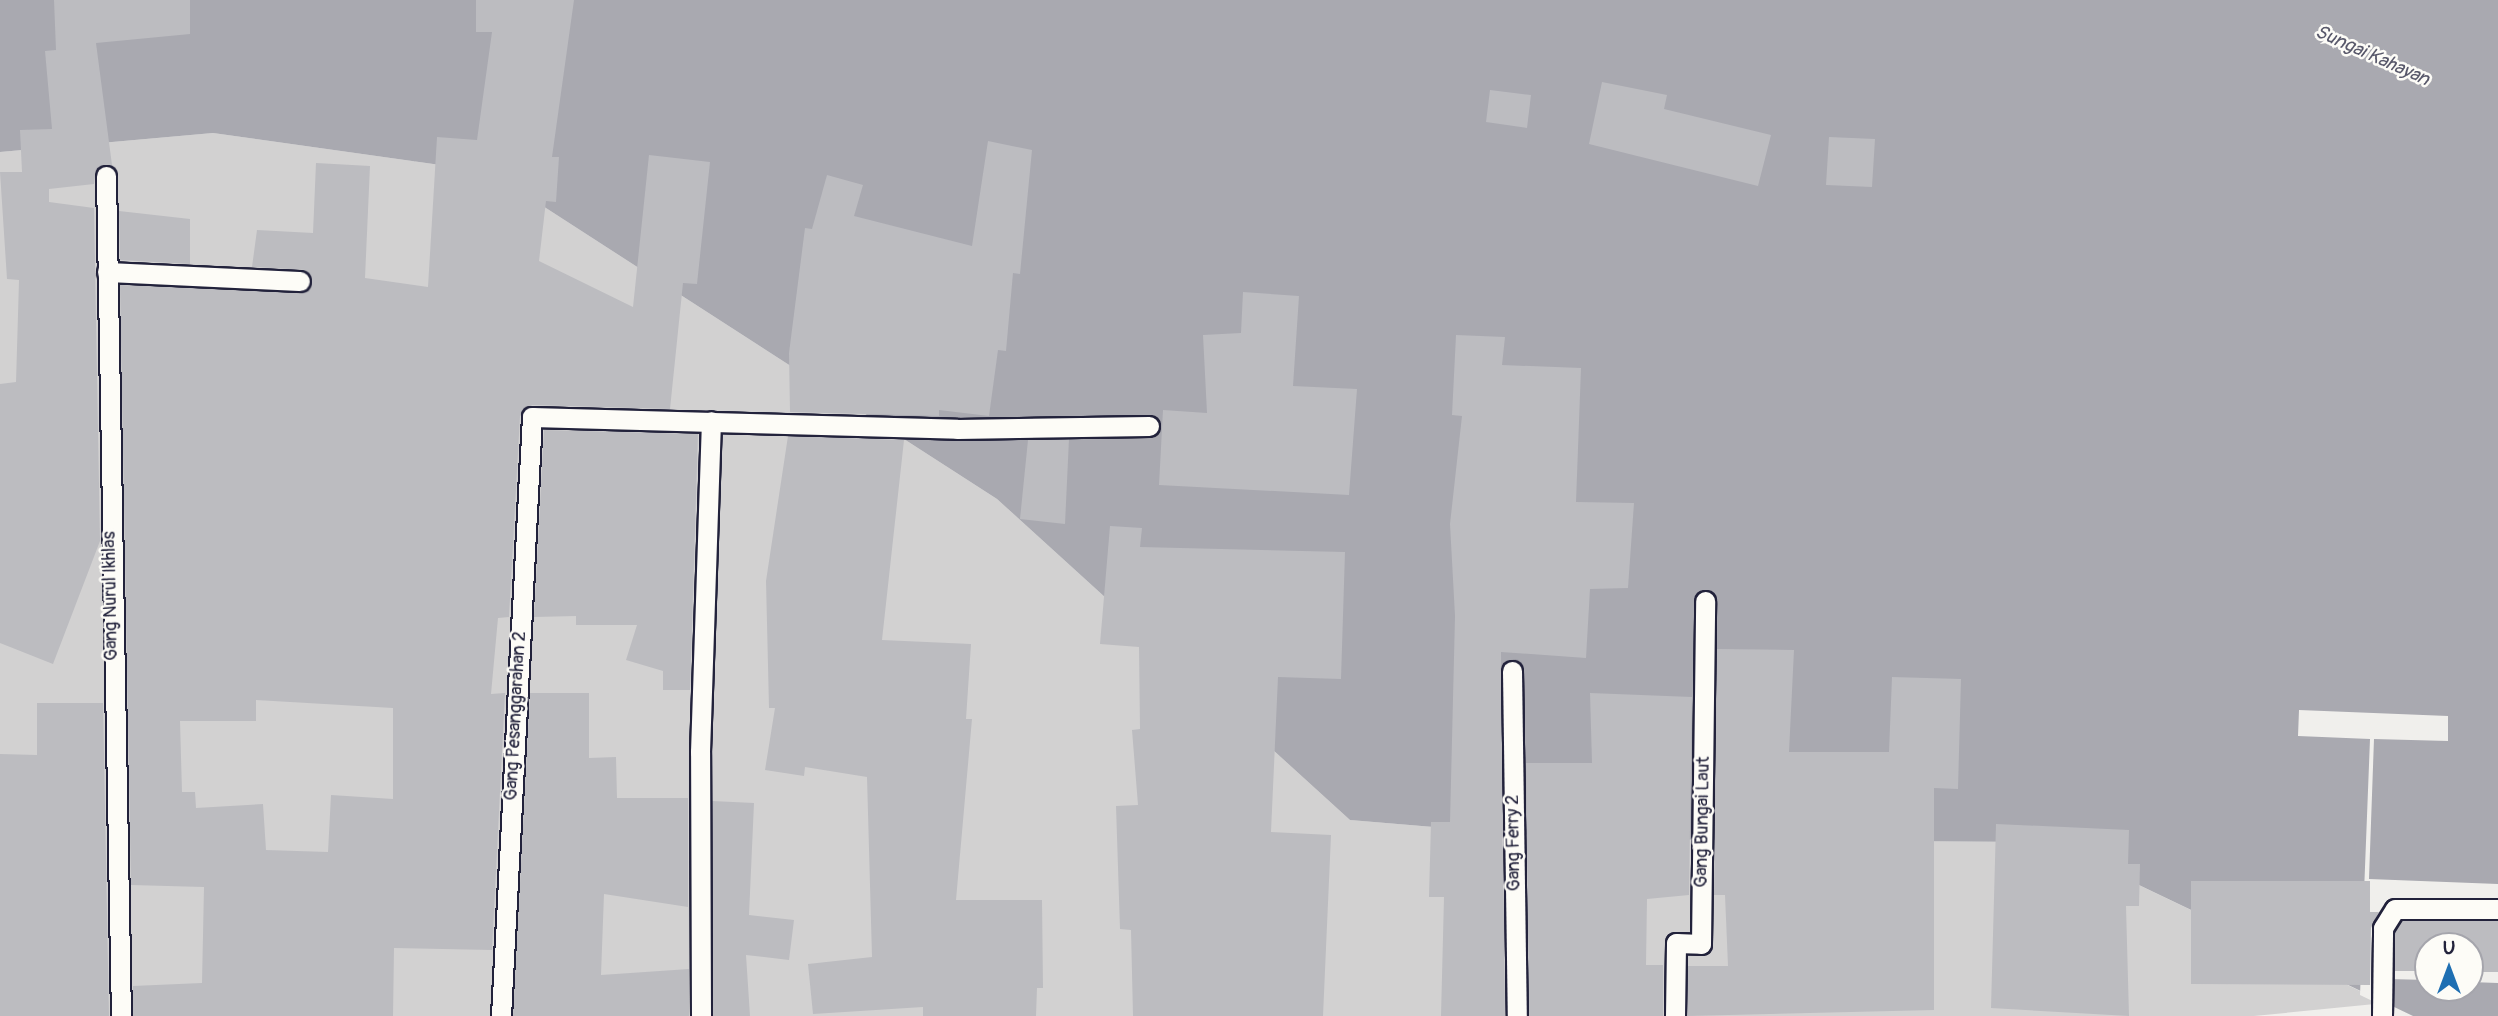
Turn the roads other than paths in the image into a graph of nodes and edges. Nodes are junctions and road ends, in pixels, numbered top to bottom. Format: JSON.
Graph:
{"nodes":[{"id":1,"x":106,"y":176,"type":"dead end"},
{"id":2,"x":107,"y":272,"type":"junction"},
{"id":3,"x":300,"y":281,"type":"dead end"},
{"id":4,"x":711,"y":421,"type":"junction"},
{"id":5,"x":1150,"y":426,"type":"dead end"},
{"id":6,"x":1705,"y":601,"type":"dead end"},
{"id":7,"x":1512,"y":671,"type":"dead end"},
{"id":8,"x":2498,"y":909,"type":"edge"},
{"id":9,"x":121,"y":1016,"type":"edge"},
{"id":10,"x":501,"y":1016,"type":"edge"},
{"id":11,"x":701,"y":1016,"type":"edge"},
{"id":12,"x":1517,"y":1016,"type":"edge"},
{"id":13,"x":1675,"y":1016,"type":"edge"},
{"id":14,"x":2382,"y":1016,"type":"edge"}],
"edges":[{"from":1,"to":2,"type":"lane","name":"Gang Nurul Ikhlas"},
{"from":2,"to":3,"type":"lane"},
{"from":2,"to":9,"type":"lane","name":"Gang Nurul Ikhlas"},
{"from":4,"to":5,"type":"lane"},
{"from":4,"to":10,"type":"lane","name":"Gang Pesanggarahan 2"},
{"from":4,"to":11,"type":"lane"},
{"from":6,"to":13,"type":"lane","name":"Gang Bungai Laut"},
{"from":7,"to":12,"type":"lane","name":"Gang Ferry 2"},
{"from":8,"to":14,"type":"lane"}]}
